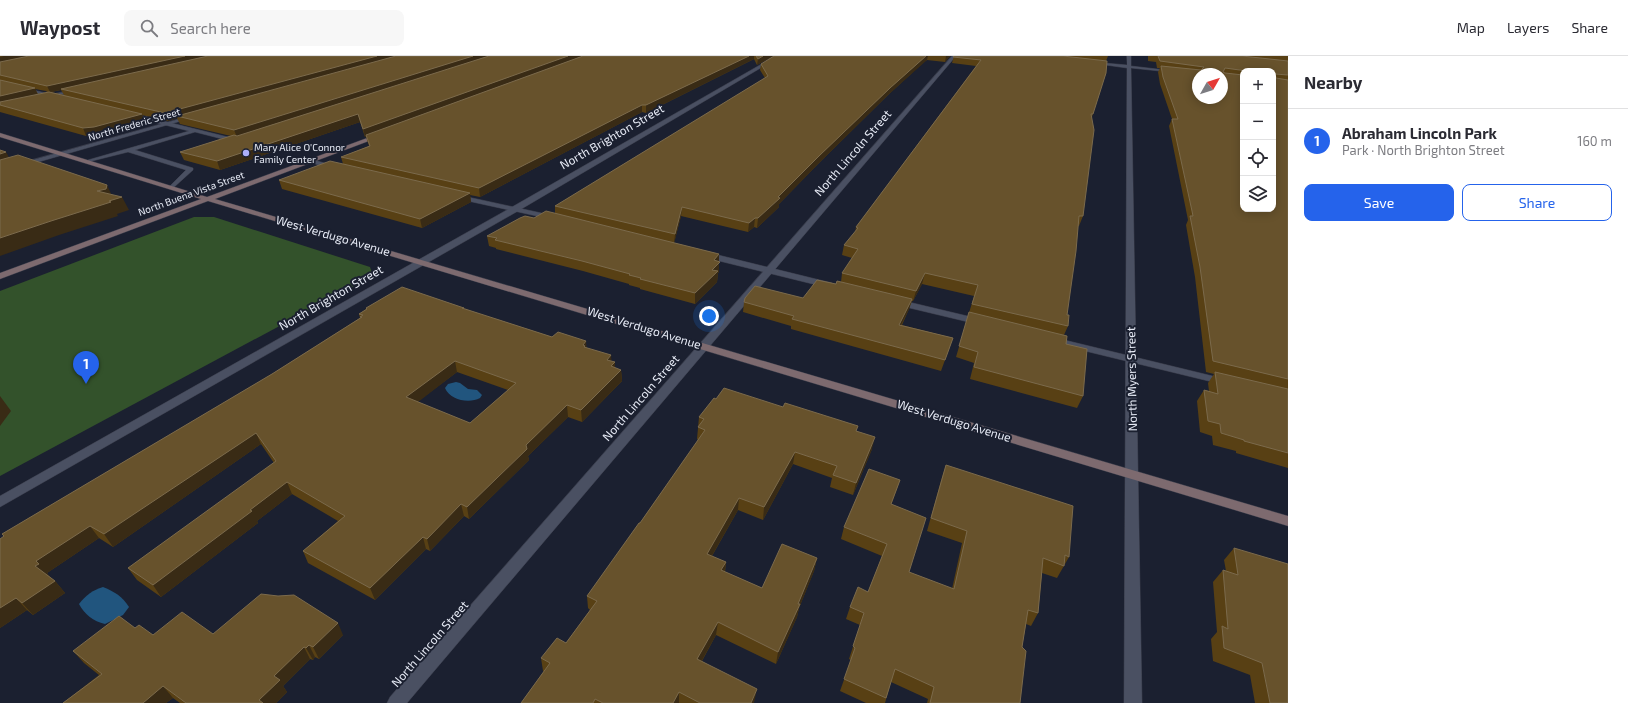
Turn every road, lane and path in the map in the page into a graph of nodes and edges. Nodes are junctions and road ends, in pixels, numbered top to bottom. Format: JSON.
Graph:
{"nodes":[{"id":1,"x":779,"y":56,"type":"edge"},
{"id":2,"x":954,"y":56,"type":"edge"},
{"id":3,"x":1129,"y":56,"type":"edge"},
{"id":4,"x":1084,"y":62,"type":"edge"},
{"id":5,"x":1130,"y":67,"type":"junction"},
{"id":6,"x":1192,"y":73,"type":"edge"},
{"id":7,"x":0,"y":83,"type":"edge"},
{"id":8,"x":81,"y":89,"type":"edge"},
{"id":9,"x":51,"y":96,"type":"junction"},
{"id":10,"x":36,"y":99,"type":"edge"},
{"id":11,"x":66,"y":100,"type":"edge"},
{"id":12,"x":121,"y":113,"type":"edge"},
{"id":13,"x":198,"y":116,"type":"edge"},
{"id":14,"x":167,"y":124,"type":"junction"},
{"id":15,"x":194,"y":131,"type":"junction"},
{"id":16,"x":384,"y":133,"type":"edge"},
{"id":17,"x":0,"y":135,"type":"edge"},
{"id":18,"x":244,"y":139,"type":"edge"},
{"id":19,"x":128,"y":150,"type":"junction"},
{"id":20,"x":63,"y":154,"type":"junction"},
{"id":21,"x":90,"y":161,"type":"junction"},
{"id":22,"x":310,"y":161,"type":"junction"},
{"id":23,"x":344,"y":169,"type":"edge"},
{"id":24,"x":0,"y":171,"type":"edge"},
{"id":25,"x":172,"y":187,"type":"junction"},
{"id":26,"x":447,"y":194,"type":"edge"},
{"id":27,"x":208,"y":199,"type":"junction"},
{"id":28,"x":515,"y":209,"type":"junction"},
{"id":29,"x":561,"y":220,"type":"edge"},
{"id":30,"x":700,"y":254,"type":"edge"},
{"id":31,"x":420,"y":261,"type":"junction"},
{"id":32,"x":770,"y":271,"type":"junction"},
{"id":33,"x":0,"y":276,"type":"edge"},
{"id":34,"x":839,"y":288,"type":"edge"},
{"id":35,"x":885,"y":299,"type":"edge"},
{"id":36,"x":993,"y":325,"type":"edge"},
{"id":37,"x":1047,"y":338,"type":"edge"},
{"id":38,"x":703,"y":346,"type":"junction"},
{"id":39,"x":1131,"y":359,"type":"junction"},
{"id":40,"x":1236,"y":385,"type":"edge"},
{"id":41,"x":1132,"y":474,"type":"junction"},
{"id":42,"x":0,"y":502,"type":"edge"},
{"id":43,"x":1288,"y":521,"type":"edge"},
{"id":44,"x":396,"y":703,"type":"edge"},
{"id":45,"x":1133,"y":703,"type":"edge"}],
"edges":[{"from":1,"to":28,"type":"street","name":"North Brighton Street"},
{"from":2,"to":32,"type":"street","name":"North Lincoln Street"},
{"from":3,"to":5,"type":"street","name":"North Myers Street"},
{"from":4,"to":5,"type":"street"},
{"from":5,"to":6,"type":"street"},
{"from":5,"to":39,"type":"street","name":"North Myers Street"},
{"from":7,"to":9,"type":"street"},
{"from":8,"to":9,"type":"street"},
{"from":9,"to":10,"type":"street"},
{"from":9,"to":11,"type":"street"},
{"from":12,"to":14,"type":"street"},
{"from":13,"to":14,"type":"street","name":"North Frederic Street"},
{"from":14,"to":15,"type":"street"},
{"from":14,"to":20,"type":"street","name":"North Frederic Street"},
{"from":15,"to":18,"type":"street"},
{"from":15,"to":19,"type":"street"},
{"from":16,"to":22,"type":"main road","name":"North Buena Vista Street"},
{"from":17,"to":20,"type":"main road","name":"West Verdugo Avenue"},
{"from":19,"to":21,"type":"street"},
{"from":19,"to":25,"type":"street"},
{"from":20,"to":21,"type":"main road","name":"West Verdugo Avenue"},
{"from":20,"to":24,"type":"street","name":"North Frederic Street"},
{"from":21,"to":25,"type":"main road","name":"West Verdugo Avenue"},
{"from":22,"to":23,"type":"street"},
{"from":22,"to":27,"type":"main road","name":"North Buena Vista Street"},
{"from":25,"to":27,"type":"main road","name":"West Verdugo Avenue"},
{"from":26,"to":28,"type":"street"},
{"from":27,"to":31,"type":"main road","name":"West Verdugo Avenue"},
{"from":27,"to":33,"type":"main road","name":"North Buena Vista Street"},
{"from":28,"to":29,"type":"street"},
{"from":28,"to":31,"type":"street","name":"North Brighton Street"},
{"from":30,"to":32,"type":"street"},
{"from":31,"to":38,"type":"main road","name":"West Verdugo Avenue"},
{"from":31,"to":42,"type":"street","name":"North Brighton Street"},
{"from":32,"to":34,"type":"street"},
{"from":32,"to":38,"type":"street","name":"North Lincoln Street"},
{"from":35,"to":36,"type":"street"},
{"from":37,"to":39,"type":"street"},
{"from":38,"to":41,"type":"main road","name":"West Verdugo Avenue"},
{"from":38,"to":44,"type":"street","name":"North Lincoln Street"},
{"from":39,"to":40,"type":"street"},
{"from":39,"to":41,"type":"street","name":"North Myers Street"},
{"from":41,"to":43,"type":"main road","name":"West Verdugo Avenue"},
{"from":41,"to":45,"type":"street","name":"North Myers Street"}]}
